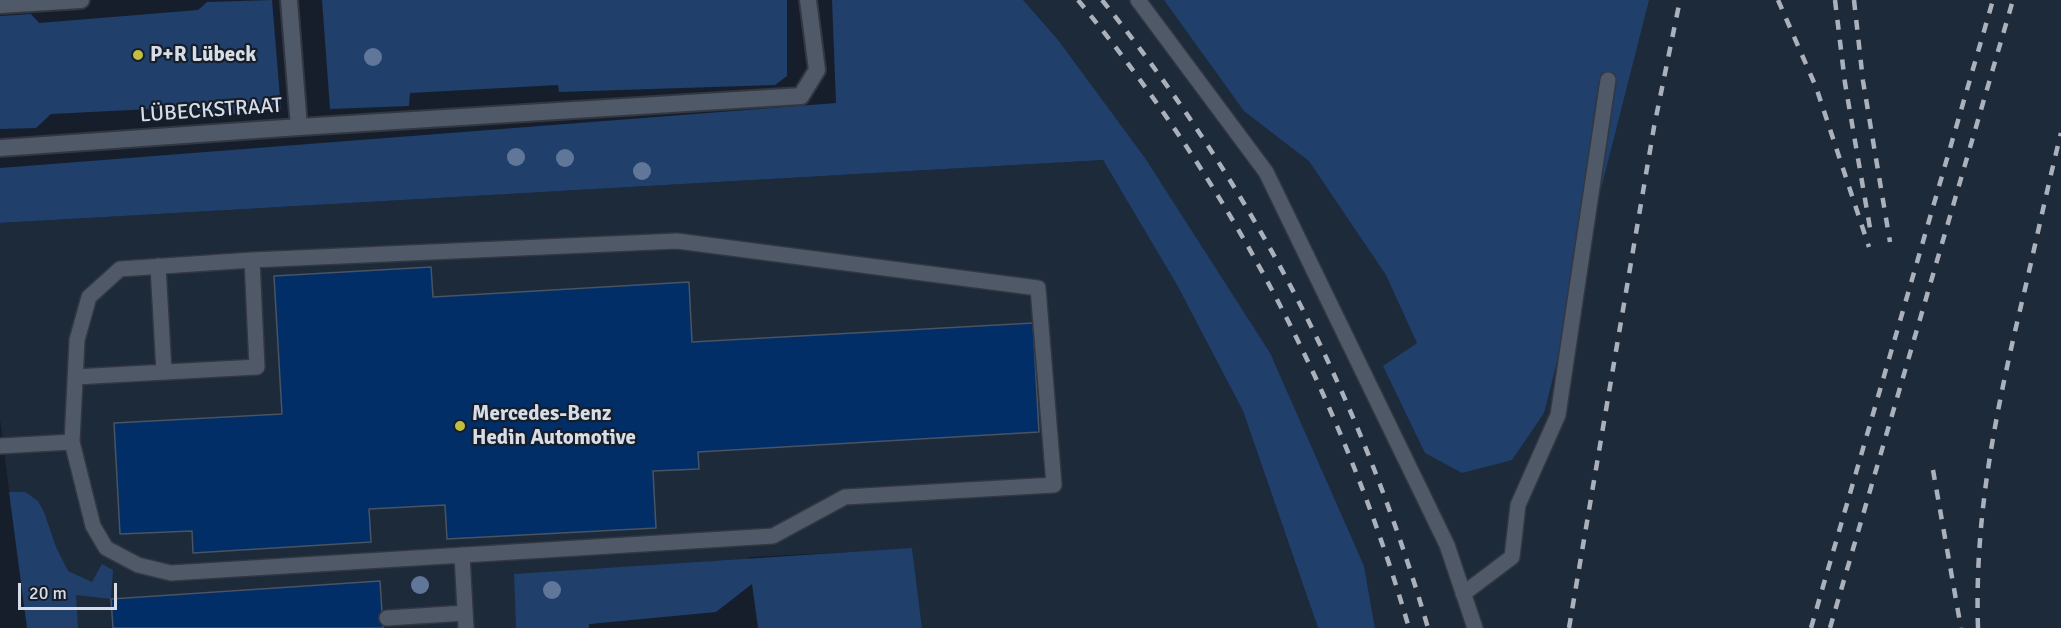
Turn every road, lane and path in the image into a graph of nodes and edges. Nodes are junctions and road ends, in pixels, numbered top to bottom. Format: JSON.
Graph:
{"nodes":[{"id":1,"x":81,"y":0,"type":"edge"},
{"id":2,"x":289,"y":0,"type":"edge"},
{"id":3,"x":808,"y":0,"type":"edge"},
{"id":4,"x":1138,"y":0,"type":"edge"},
{"id":5,"x":0,"y":5,"type":"edge"},
{"id":6,"x":1608,"y":80,"type":"dead end"},
{"id":7,"x":299,"y":127,"type":"junction"},
{"id":8,"x":0,"y":148,"type":"edge"},
{"id":9,"x":252,"y":260,"type":"junction"},
{"id":10,"x":158,"y":266,"type":"junction"},
{"id":11,"x":164,"y":372,"type":"junction"},
{"id":12,"x":75,"y":377,"type":"junction"},
{"id":13,"x":72,"y":442,"type":"junction"},
{"id":14,"x":0,"y":446,"type":"edge"},
{"id":15,"x":462,"y":555,"type":"junction"},
{"id":16,"x":1463,"y":594,"type":"junction"},
{"id":17,"x":387,"y":618,"type":"dead end"},
{"id":18,"x":466,"y":621,"type":"edge"},
{"id":19,"x":1475,"y":628,"type":"edge"}],
"edges":[{"from":1,"to":5,"type":"street"},
{"from":2,"to":7,"type":"street","name":"LÜBECKSTRAAT"},
{"from":3,"to":7,"type":"street"},
{"from":4,"to":16,"type":"lane"},
{"from":6,"to":16,"type":"lane"},
{"from":7,"to":8,"type":"street","name":"LÜBECKSTRAAT"},
{"from":9,"to":10,"type":"lane"},
{"from":9,"to":11,"type":"lane"},
{"from":9,"to":15,"type":"lane"},
{"from":10,"to":11,"type":"lane"},
{"from":10,"to":12,"type":"lane"},
{"from":11,"to":12,"type":"lane"},
{"from":12,"to":13,"type":"lane"},
{"from":13,"to":14,"type":"lane"},
{"from":13,"to":15,"type":"lane"},
{"from":15,"to":18,"type":"lane"},
{"from":16,"to":19,"type":"lane"},
{"from":17,"to":18,"type":"lane"}]}
